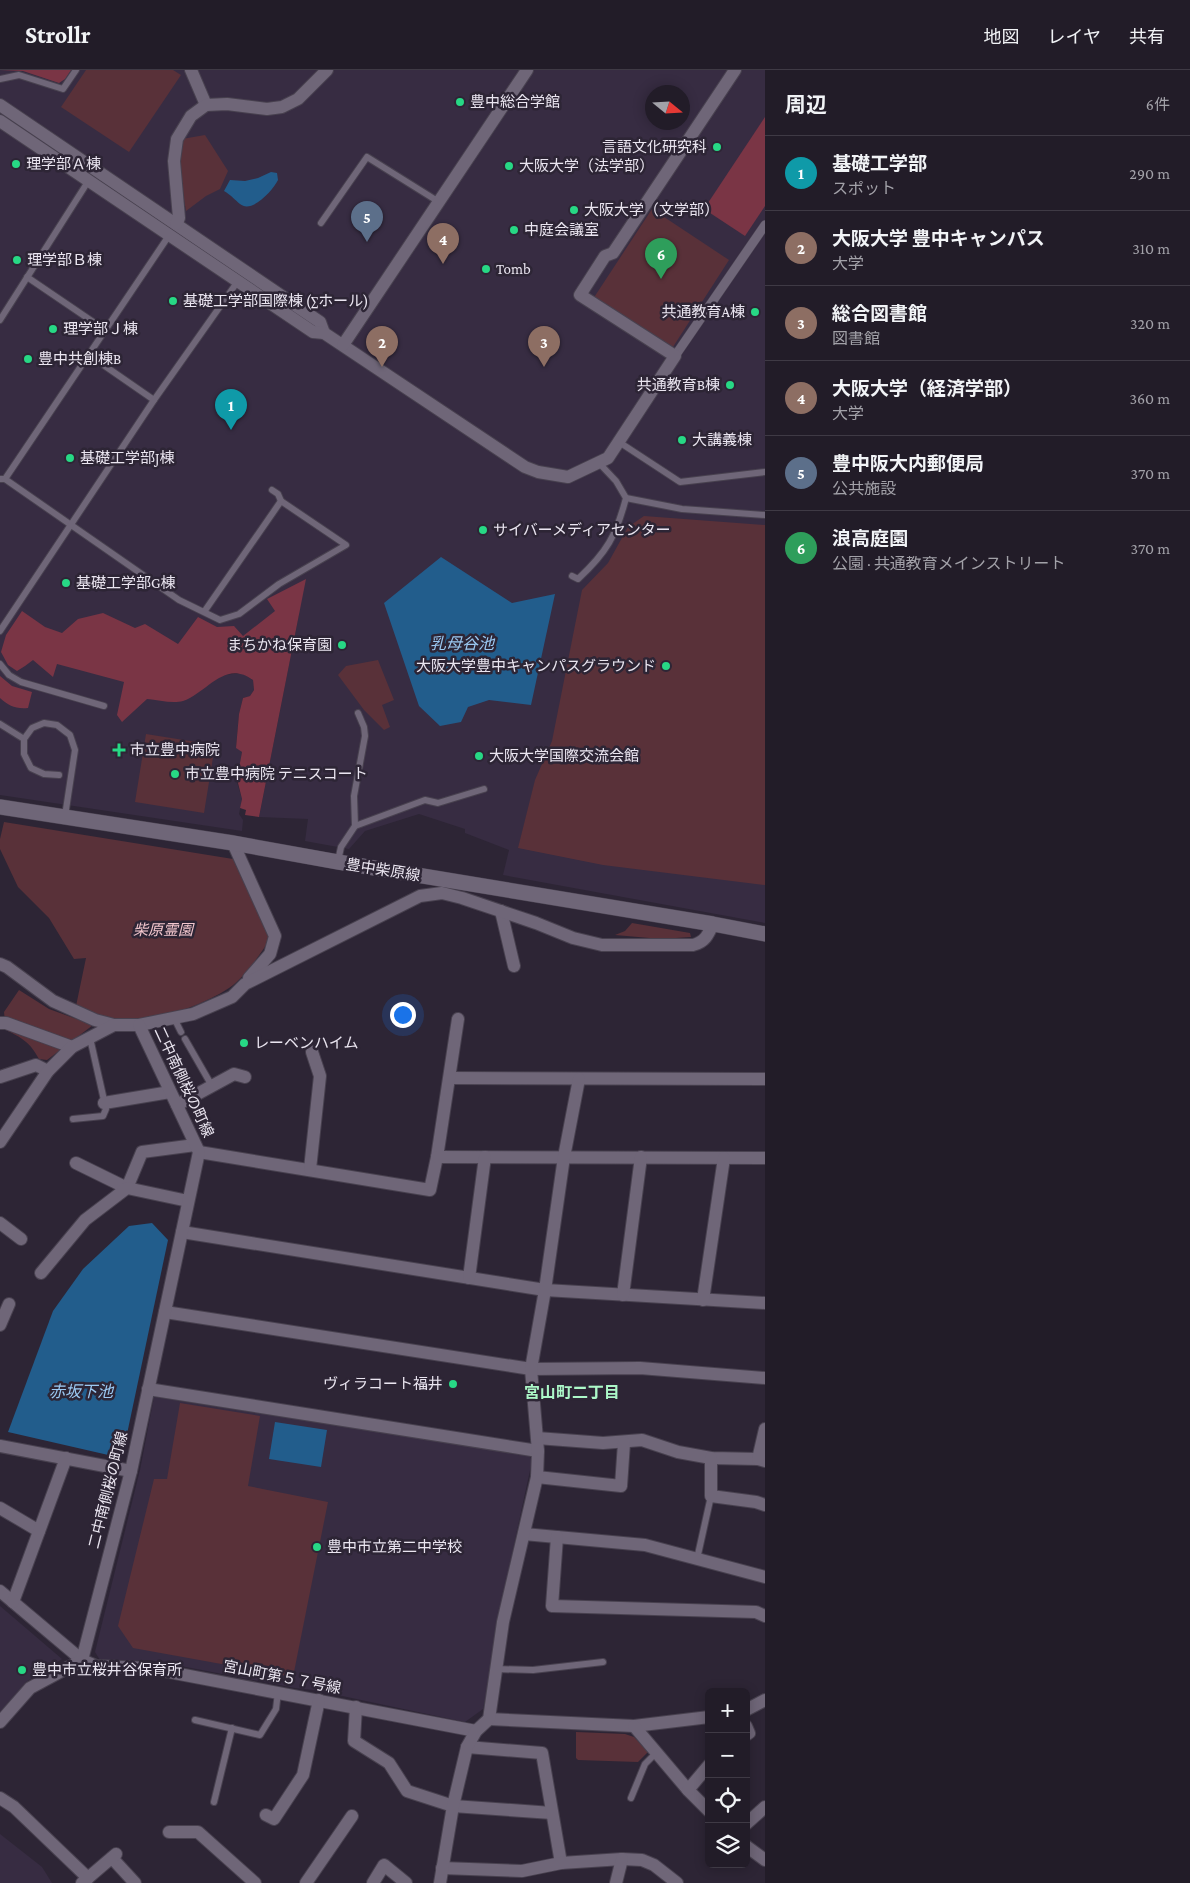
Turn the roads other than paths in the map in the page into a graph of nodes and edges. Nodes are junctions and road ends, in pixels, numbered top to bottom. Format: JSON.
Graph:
{"nodes":[{"id":1,"x":76,"y":70,"type":"edge"},
{"id":2,"x":191,"y":70,"type":"edge"},
{"id":3,"x":326,"y":70,"type":"edge"},
{"id":4,"x":527,"y":70,"type":"edge"},
{"id":5,"x":735,"y":70,"type":"edge"},
{"id":6,"x":0,"y":79,"type":"edge"},
{"id":7,"x":0,"y":105,"type":"edge"},
{"id":8,"x":206,"y":105,"type":"junction"},
{"id":9,"x":0,"y":121,"type":"edge"},
{"id":10,"x":92,"y":176,"type":"junction"},
{"id":11,"x":439,"y":202,"type":"junction"},
{"id":12,"x":321,"y":223,"type":"dead end"},
{"id":13,"x":765,"y":225,"type":"edge"},
{"id":14,"x":172,"y":230,"type":"junction"},
{"id":15,"x":241,"y":276,"type":"junction"},
{"id":16,"x":28,"y":277,"type":"junction"},
{"id":17,"x":0,"y":320,"type":"edge"},
{"id":18,"x":105,"y":330,"type":"junction"},
{"id":19,"x":343,"y":345,"type":"junction"},
{"id":20,"x":89,"y":355,"type":"junction"},
{"id":21,"x":675,"y":356,"type":"junction"},
{"id":22,"x":154,"y":400,"type":"junction"},
{"id":23,"x":619,"y":442,"type":"junction"},
{"id":24,"x":599,"y":462,"type":"junction"},
{"id":25,"x":765,"y":472,"type":"edge"},
{"id":26,"x":3,"y":479,"type":"edge"},
{"id":27,"x":272,"y":490,"type":"dead end"},
{"id":28,"x":626,"y":498,"type":"junction"},
{"id":29,"x":281,"y":501,"type":"junction"},
{"id":30,"x":765,"y":515,"type":"edge"},
{"id":31,"x":72,"y":525,"type":"junction"},
{"id":32,"x":572,"y":576,"type":"dead end"},
{"id":33,"x":204,"y":612,"type":"junction"},
{"id":34,"x":0,"y":631,"type":"edge"},
{"id":35,"x":0,"y":664,"type":"edge"},
{"id":36,"x":104,"y":706,"type":"dead end"},
{"id":37,"x":358,"y":713,"type":"dead end"},
{"id":38,"x":0,"y":724,"type":"edge"},
{"id":39,"x":24,"y":739,"type":"junction"},
{"id":40,"x":59,"y":776,"type":"dead end"},
{"id":41,"x":484,"y":790,"type":"dead end"},
{"id":42,"x":0,"y":807,"type":"edge"},
{"id":43,"x":65,"y":817,"type":"junction"},
{"id":44,"x":355,"y":826,"type":"junction"},
{"id":45,"x":233,"y":843,"type":"junction"},
{"id":46,"x":338,"y":862,"type":"junction"},
{"id":47,"x":501,"y":911,"type":"junction"},
{"id":48,"x":712,"y":924,"type":"junction"},
{"id":49,"x":765,"y":934,"type":"edge"},
{"id":50,"x":0,"y":964,"type":"edge"},
{"id":51,"x":514,"y":966,"type":"dead end"},
{"id":52,"x":245,"y":984,"type":"junction"},
{"id":53,"x":174,"y":1018,"type":"junction"},
{"id":54,"x":458,"y":1019,"type":"dead end"},
{"id":55,"x":0,"y":1023,"type":"edge"},
{"id":56,"x":114,"y":1025,"type":"junction"},
{"id":57,"x":139,"y":1025,"type":"junction"},
{"id":58,"x":181,"y":1032,"type":"dead end"},
{"id":59,"x":90,"y":1036,"type":"junction"},
{"id":60,"x":185,"y":1039,"type":"dead end"},
{"id":61,"x":72,"y":1047,"type":"junction"},
{"id":62,"x":312,"y":1052,"type":"dead end"},
{"id":63,"x":48,"y":1071,"type":"junction"},
{"id":64,"x":0,"y":1077,"type":"edge"},
{"id":65,"x":245,"y":1077,"type":"dead end"},
{"id":66,"x":450,"y":1078,"type":"junction"},
{"id":67,"x":579,"y":1079,"type":"junction"},
{"id":68,"x":765,"y":1079,"type":"edge"},
{"id":69,"x":212,"y":1086,"type":"junction"},
{"id":70,"x":170,"y":1092,"type":"junction"},
{"id":71,"x":104,"y":1103,"type":"junction"},
{"id":72,"x":177,"y":1105,"type":"junction"},
{"id":73,"x":73,"y":1119,"type":"dead end"},
{"id":74,"x":0,"y":1142,"type":"edge"},
{"id":75,"x":197,"y":1148,"type":"junction"},
{"id":76,"x":437,"y":1157,"type":"junction"},
{"id":77,"x":485,"y":1157,"type":"junction"},
{"id":78,"x":564,"y":1157,"type":"junction"},
{"id":79,"x":641,"y":1157,"type":"junction"},
{"id":80,"x":724,"y":1158,"type":"junction"},
{"id":81,"x":765,"y":1158,"type":"edge"},
{"id":82,"x":76,"y":1163,"type":"dead end"},
{"id":83,"x":310,"y":1169,"type":"junction"},
{"id":84,"x":127,"y":1188,"type":"junction"},
{"id":85,"x":188,"y":1201,"type":"junction"},
{"id":86,"x":0,"y":1223,"type":"edge"},
{"id":87,"x":182,"y":1232,"type":"junction"},
{"id":88,"x":21,"y":1239,"type":"dead end"},
{"id":89,"x":42,"y":1273,"type":"dead end"},
{"id":90,"x":469,"y":1278,"type":"junction"},
{"id":91,"x":545,"y":1290,"type":"junction"},
{"id":92,"x":623,"y":1295,"type":"junction"},
{"id":93,"x":703,"y":1300,"type":"junction"},
{"id":94,"x":765,"y":1303,"type":"edge"},
{"id":95,"x":9,"y":1304,"type":"dead end"},
{"id":96,"x":165,"y":1312,"type":"junction"},
{"id":97,"x":0,"y":1325,"type":"edge"},
{"id":98,"x":531,"y":1369,"type":"junction"},
{"id":99,"x":765,"y":1378,"type":"edge"},
{"id":100,"x":148,"y":1390,"type":"junction"},
{"id":101,"x":765,"y":1429,"type":"edge"},
{"id":102,"x":624,"y":1442,"type":"junction"},
{"id":103,"x":537,"y":1445,"type":"junction"},
{"id":104,"x":0,"y":1446,"type":"edge"},
{"id":105,"x":66,"y":1458,"type":"junction"},
{"id":106,"x":711,"y":1458,"type":"junction"},
{"id":107,"x":762,"y":1460,"type":"edge"},
{"id":108,"x":131,"y":1471,"type":"junction"},
{"id":109,"x":537,"y":1477,"type":"junction"},
{"id":110,"x":711,"y":1496,"type":"junction"},
{"id":111,"x":765,"y":1505,"type":"edge"},
{"id":112,"x":0,"y":1508,"type":"edge"},
{"id":113,"x":39,"y":1531,"type":"junction"},
{"id":114,"x":524,"y":1534,"type":"junction"},
{"id":115,"x":557,"y":1537,"type":"junction"},
{"id":116,"x":697,"y":1559,"type":"junction"},
{"id":117,"x":765,"y":1577,"type":"edge"},
{"id":118,"x":0,"y":1591,"type":"edge"},
{"id":119,"x":13,"y":1602,"type":"junction"},
{"id":120,"x":765,"y":1616,"type":"edge"},
{"id":121,"x":82,"y":1660,"type":"junction"},
{"id":122,"x":603,"y":1662,"type":"dead end"},
{"id":123,"x":496,"y":1669,"type":"junction"},
{"id":124,"x":278,"y":1692,"type":"junction"},
{"id":125,"x":320,"y":1700,"type":"junction"},
{"id":126,"x":765,"y":1700,"type":"edge"},
{"id":127,"x":356,"y":1707,"type":"junction"},
{"id":128,"x":750,"y":1708,"type":"edge"},
{"id":129,"x":705,"y":1717,"type":"edge"},
{"id":130,"x":489,"y":1719,"type":"junction"},
{"id":131,"x":196,"y":1720,"type":"dead end"},
{"id":132,"x":0,"y":1722,"type":"edge"},
{"id":133,"x":634,"y":1726,"type":"junction"},
{"id":134,"x":232,"y":1728,"type":"junction"},
{"id":135,"x":476,"y":1731,"type":"junction"},
{"id":136,"x":467,"y":1746,"type":"junction"},
{"id":137,"x":656,"y":1752,"type":"junction"},
{"id":138,"x":705,"y":1770,"type":"edge"},
{"id":139,"x":688,"y":1790,"type":"junction"},
{"id":140,"x":0,"y":1798,"type":"edge"},
{"id":141,"x":631,"y":1798,"type":"dead end"},
{"id":142,"x":214,"y":1802,"type":"dead end"},
{"id":143,"x":453,"y":1806,"type":"junction"},
{"id":144,"x":705,"y":1807,"type":"edge"},
{"id":145,"x":765,"y":1807,"type":"edge"},
{"id":146,"x":552,"y":1813,"type":"junction"},
{"id":147,"x":266,"y":1815,"type":"dead end"},
{"id":148,"x":352,"y":1816,"type":"dead end"},
{"id":149,"x":747,"y":1823,"type":"edge"},
{"id":150,"x":169,"y":1832,"type":"dead end"},
{"id":151,"x":750,"y":1849,"type":"edge"},
{"id":152,"x":622,"y":1859,"type":"junction"},
{"id":153,"x":765,"y":1860,"type":"edge"},
{"id":154,"x":561,"y":1863,"type":"junction"},
{"id":155,"x":442,"y":1868,"type":"junction"},
{"id":156,"x":85,"y":1881,"type":"edge"},
{"id":157,"x":135,"y":1883,"type":"edge"},
{"id":158,"x":254,"y":1883,"type":"edge"},
{"id":159,"x":306,"y":1883,"type":"edge"},
{"id":160,"x":373,"y":1883,"type":"edge"},
{"id":161,"x":406,"y":1883,"type":"edge"},
{"id":162,"x":440,"y":1883,"type":"edge"},
{"id":163,"x":616,"y":1883,"type":"edge"},
{"id":164,"x":677,"y":1883,"type":"edge"}],
"edges":[{"from":1,"to":6,"type":"lane"},
{"from":2,"to":8,"type":"street"},
{"from":3,"to":8,"type":"street"},
{"from":4,"to":11,"type":"street"},
{"from":5,"to":21,"type":"street"},
{"from":7,"to":10,"type":"street"},
{"from":8,"to":14,"type":"street"},
{"from":9,"to":10,"type":"street"},
{"from":10,"to":14,"type":"street"},
{"from":10,"to":16,"type":"lane"},
{"from":11,"to":12,"type":"lane"},
{"from":11,"to":19,"type":"street"},
{"from":13,"to":21,"type":"street"},
{"from":14,"to":15,"type":"street"},
{"from":14,"to":18,"type":"lane"},
{"from":15,"to":19,"type":"street"},
{"from":15,"to":22,"type":"lane"},
{"from":16,"to":17,"type":"lane"},
{"from":16,"to":18,"type":"lane"},
{"from":18,"to":20,"type":"lane"},
{"from":19,"to":24,"type":"street"},
{"from":20,"to":22,"type":"lane"},
{"from":20,"to":26,"type":"lane"},
{"from":21,"to":23,"type":"street"},
{"from":22,"to":31,"type":"lane"},
{"from":23,"to":24,"type":"street"},
{"from":23,"to":25,"type":"lane"},
{"from":24,"to":28,"type":"lane"},
{"from":26,"to":31,"type":"lane"},
{"from":27,"to":29,"type":"lane"},
{"from":28,"to":30,"type":"lane"},
{"from":28,"to":32,"type":"lane"},
{"from":29,"to":33,"type":"lane"},
{"from":29,"to":33,"type":"lane"},
{"from":31,"to":33,"type":"lane"},
{"from":31,"to":34,"type":"lane"},
{"from":35,"to":36,"type":"lane"},
{"from":37,"to":44,"type":"lane"},
{"from":38,"to":39,"type":"lane"},
{"from":39,"to":40,"type":"lane"},
{"from":39,"to":43,"type":"lane"},
{"from":41,"to":44,"type":"lane"},
{"from":42,"to":43,"type":"street","name":"豊中柴原線"},
{"from":43,"to":45,"type":"street","name":"豊中柴原線"},
{"from":44,"to":46,"type":"lane"},
{"from":45,"to":46,"type":"street","name":"豊中柴原線"},
{"from":45,"to":52,"type":"street"},
{"from":46,"to":48,"type":"street","name":"豊中柴原線"},
{"from":47,"to":48,"type":"street","name":"二中南側桜の町線"},
{"from":47,"to":51,"type":"street"},
{"from":47,"to":52,"type":"street","name":"二中南側桜の町線"},
{"from":48,"to":49,"type":"street","name":"豊中柴原線"},
{"from":50,"to":56,"type":"street"},
{"from":52,"to":53,"type":"street","name":"二中南側桜の町線"},
{"from":53,"to":57,"type":"street","name":"二中南側桜の町線"},
{"from":53,"to":58,"type":"lane"},
{"from":54,"to":66,"type":"street"},
{"from":55,"to":61,"type":"street"},
{"from":56,"to":57,"type":"street"},
{"from":56,"to":59,"type":"street"},
{"from":57,"to":70,"type":"street","name":"二中南側桜の町線"},
{"from":59,"to":61,"type":"street"},
{"from":59,"to":71,"type":"lane"},
{"from":60,"to":69,"type":"lane"},
{"from":61,"to":63,"type":"street"},
{"from":62,"to":83,"type":"street"},
{"from":63,"to":64,"type":"street"},
{"from":63,"to":74,"type":"street"},
{"from":65,"to":69,"type":"street"},
{"from":66,"to":67,"type":"street"},
{"from":66,"to":76,"type":"street"},
{"from":67,"to":68,"type":"street"},
{"from":67,"to":78,"type":"street"},
{"from":69,"to":72,"type":"street"},
{"from":70,"to":71,"type":"street"},
{"from":70,"to":72,"type":"street","name":"二中南側桜の町線"},
{"from":71,"to":73,"type":"lane"},
{"from":72,"to":75,"type":"street","name":"二中南側桜の町線"},
{"from":75,"to":83,"type":"street"},
{"from":75,"to":84,"type":"street"},
{"from":75,"to":85,"type":"street","name":"二中南側桜の町線"},
{"from":76,"to":77,"type":"street"},
{"from":76,"to":83,"type":"street"},
{"from":77,"to":78,"type":"street"},
{"from":77,"to":90,"type":"street"},
{"from":78,"to":79,"type":"street"},
{"from":78,"to":91,"type":"street"},
{"from":79,"to":80,"type":"street"},
{"from":79,"to":92,"type":"street"},
{"from":80,"to":81,"type":"street"},
{"from":80,"to":93,"type":"street"},
{"from":82,"to":84,"type":"street"},
{"from":84,"to":85,"type":"street"},
{"from":84,"to":89,"type":"street"},
{"from":85,"to":87,"type":"street","name":"二中南側桜の町線"},
{"from":86,"to":88,"type":"street"},
{"from":87,"to":90,"type":"street"},
{"from":87,"to":96,"type":"street","name":"二中南側桜の町線"},
{"from":90,"to":91,"type":"street"},
{"from":91,"to":92,"type":"street"},
{"from":91,"to":98,"type":"street"},
{"from":92,"to":93,"type":"street"},
{"from":93,"to":94,"type":"street"},
{"from":95,"to":97,"type":"street"},
{"from":96,"to":98,"type":"street"},
{"from":96,"to":100,"type":"street","name":"二中南側桜の町線"},
{"from":98,"to":99,"type":"street"},
{"from":98,"to":103,"type":"street"},
{"from":100,"to":103,"type":"street"},
{"from":100,"to":108,"type":"street","name":"二中南側桜の町線"},
{"from":101,"to":107,"type":"street"},
{"from":102,"to":103,"type":"street"},
{"from":102,"to":106,"type":"street"},
{"from":102,"to":109,"type":"street"},
{"from":103,"to":109,"type":"street"},
{"from":104,"to":105,"type":"street"},
{"from":105,"to":108,"type":"street"},
{"from":105,"to":113,"type":"street"},
{"from":106,"to":107,"type":"street"},
{"from":106,"to":110,"type":"street"},
{"from":108,"to":121,"type":"street","name":"二中南側桜の町線"},
{"from":109,"to":114,"type":"street"},
{"from":110,"to":111,"type":"street"},
{"from":110,"to":116,"type":"lane"},
{"from":112,"to":113,"type":"street"},
{"from":113,"to":119,"type":"street"},
{"from":114,"to":115,"type":"street"},
{"from":114,"to":123,"type":"street"},
{"from":115,"to":116,"type":"street"},
{"from":115,"to":120,"type":"street"},
{"from":116,"to":117,"type":"street"},
{"from":118,"to":119,"type":"street"},
{"from":119,"to":121,"type":"street"},
{"from":121,"to":124,"type":"street","name":"宮山町第５７号線"},
{"from":121,"to":132,"type":"street"},
{"from":122,"to":123,"type":"lane"},
{"from":123,"to":130,"type":"street"},
{"from":124,"to":125,"type":"street","name":"宮山町第５７号線"},
{"from":124,"to":134,"type":"lane"},
{"from":125,"to":127,"type":"street","name":"宮山町第５７号線"},
{"from":125,"to":147,"type":"street"},
{"from":126,"to":128,"type":"street"},
{"from":127,"to":135,"type":"street","name":"宮山町第５７号線"},
{"from":127,"to":143,"type":"street"},
{"from":129,"to":133,"type":"street"},
{"from":130,"to":133,"type":"street"},
{"from":130,"to":135,"type":"street"},
{"from":131,"to":134,"type":"lane"},
{"from":133,"to":137,"type":"street"},
{"from":134,"to":142,"type":"lane"},
{"from":135,"to":136,"type":"street"},
{"from":136,"to":143,"type":"street"},
{"from":136,"to":146,"type":"street"},
{"from":137,"to":139,"type":"street"},
{"from":137,"to":141,"type":"lane"},
{"from":138,"to":139,"type":"street"},
{"from":139,"to":144,"type":"street"},
{"from":140,"to":156,"type":"street"},
{"from":143,"to":146,"type":"street"},
{"from":143,"to":155,"type":"street"},
{"from":145,"to":149,"type":"street"},
{"from":146,"to":154,"type":"street"},
{"from":148,"to":159,"type":"street"},
{"from":150,"to":158,"type":"street"},
{"from":151,"to":153,"type":"street"},
{"from":152,"to":154,"type":"street"},
{"from":152,"to":163,"type":"street"},
{"from":152,"to":164,"type":"street"},
{"from":154,"to":155,"type":"street"},
{"from":155,"to":162,"type":"street"},
{"from":156,"to":157,"type":"street"},
{"from":160,"to":161,"type":"street"}]}
